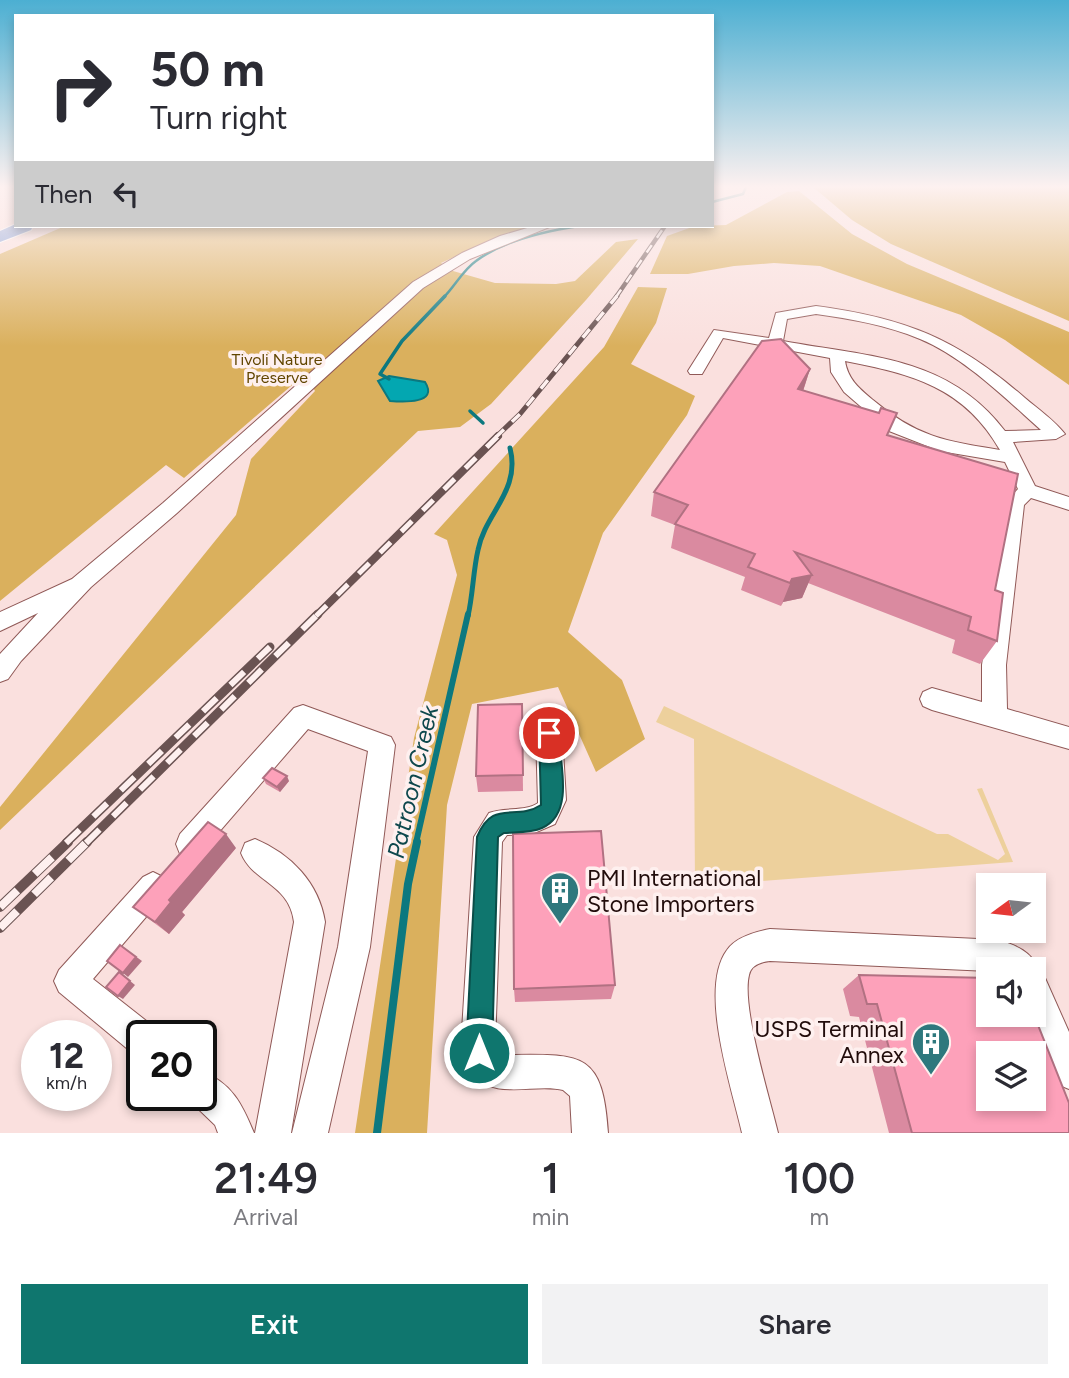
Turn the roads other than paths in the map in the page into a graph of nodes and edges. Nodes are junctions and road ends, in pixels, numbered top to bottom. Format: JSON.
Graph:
{"nodes":[{"id":1,"x":502,"y":240,"type":"edge"},
{"id":2,"x":775,"y":343,"type":"junction"},
{"id":3,"x":837,"y":355,"type":"junction"},
{"id":4,"x":696,"y":371,"type":"dead end"},
{"id":5,"x":1000,"y":437,"type":"junction"},
{"id":6,"x":1012,"y":457,"type":"junction"},
{"id":7,"x":1028,"y":490,"type":"junction"},
{"id":8,"x":1068,"y":506,"type":"edge"},
{"id":9,"x":83,"y":581,"type":"junction"},
{"id":10,"x":0,"y":622,"type":"edge"},
{"id":11,"x":4,"y":664,"type":"edge"},
{"id":12,"x":932,"y":699,"type":"dead end"},
{"id":13,"x":995,"y":716,"type":"junction"},
{"id":14,"x":549,"y":733,"type":"dead end"},
{"id":15,"x":1069,"y":738,"type":"edge"},
{"id":16,"x":255,"y":853,"type":"dead end"},
{"id":17,"x":1002,"y":957,"type":"edge"},
{"id":18,"x":1046,"y":1017,"type":"edge"},
{"id":19,"x":126,"y":1026,"type":"edge"},
{"id":20,"x":1069,"y":1072,"type":"edge"},
{"id":21,"x":217,"y":1103,"type":"edge"},
{"id":22,"x":236,"y":1133,"type":"edge"},
{"id":23,"x":273,"y":1133,"type":"edge"},
{"id":24,"x":310,"y":1133,"type":"edge"},
{"id":25,"x":590,"y":1133,"type":"edge"},
{"id":26,"x":760,"y":1133,"type":"edge"}],
"edges":[{"from":1,"to":9,"type":"lane"},
{"from":2,"to":3,"type":"lane"},
{"from":2,"to":4,"type":"lane"},
{"from":2,"to":5,"type":"lane"},
{"from":3,"to":5,"type":"lane"},
{"from":3,"to":6,"type":"lane"},
{"from":5,"to":6,"type":"lane"},
{"from":6,"to":7,"type":"lane"},
{"from":7,"to":8,"type":"lane"},
{"from":7,"to":13,"type":"lane"},
{"from":9,"to":10,"type":"lane"},
{"from":9,"to":11,"type":"lane"},
{"from":12,"to":13,"type":"lane"},
{"from":13,"to":15,"type":"lane"},
{"from":14,"to":25,"type":"lane"},
{"from":16,"to":23,"type":"lane"},
{"from":17,"to":26,"type":"lane"},
{"from":18,"to":20,"type":"lane"},
{"from":19,"to":24,"type":"lane"},
{"from":21,"to":22,"type":"lane"}]}
